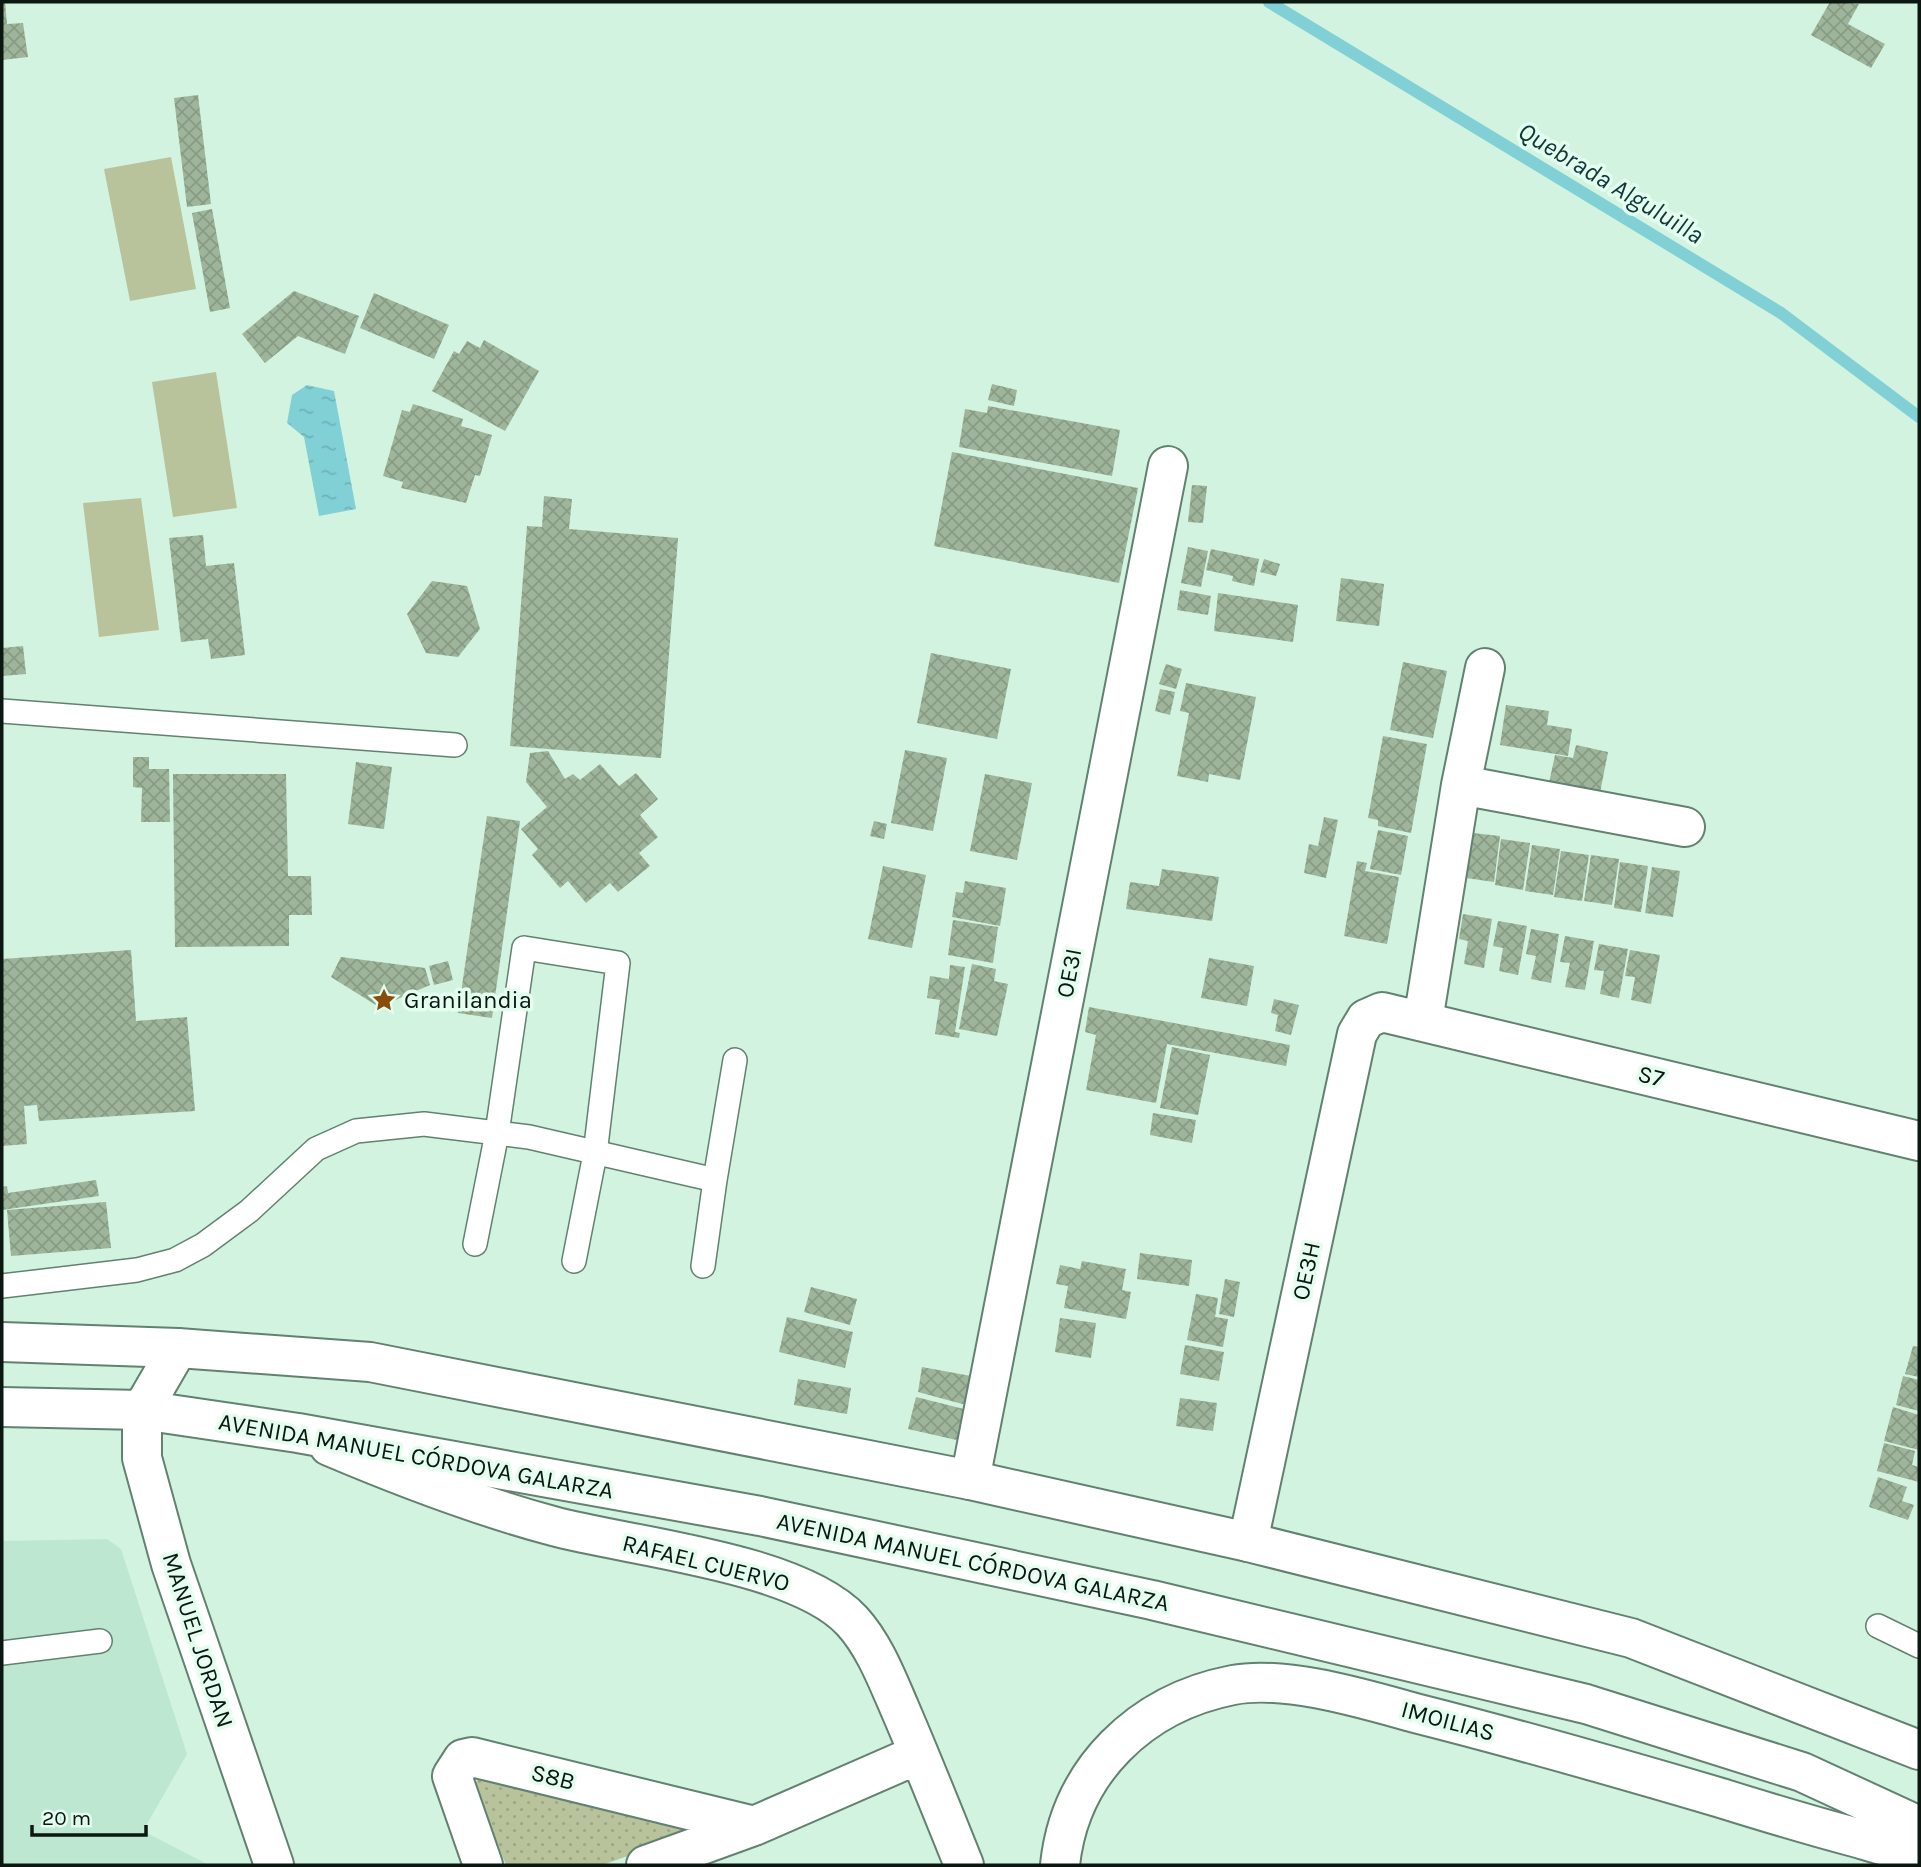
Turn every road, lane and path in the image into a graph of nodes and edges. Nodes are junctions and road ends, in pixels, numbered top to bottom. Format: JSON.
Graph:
{"nodes":[{"id":1,"x":1168,"y":466,"type":"dead end"},
{"id":2,"x":1485,"y":668,"type":"dead end"},
{"id":3,"x":2,"y":711,"type":"edge"},
{"id":4,"x":455,"y":745,"type":"dead end"},
{"id":5,"x":1461,"y":785,"type":"junction"},
{"id":6,"x":1685,"y":827,"type":"dead end"},
{"id":7,"x":1382,"y":1012,"type":"joint"},
{"id":8,"x":1423,"y":1021,"type":"junction"},
{"id":9,"x":735,"y":1060,"type":"dead end"},
{"id":10,"x":497,"y":1133,"type":"junction"},
{"id":11,"x":1919,"y":1141,"type":"edge"},
{"id":12,"x":596,"y":1154,"type":"junction"},
{"id":13,"x":715,"y":1180,"type":"junction"},
{"id":14,"x":475,"y":1244,"type":"dead end"},
{"id":15,"x":574,"y":1261,"type":"dead end"},
{"id":16,"x":704,"y":1266,"type":"dead end"},
{"id":17,"x":2,"y":1286,"type":"edge"},
{"id":18,"x":2,"y":1342,"type":"edge"},
{"id":19,"x":178,"y":1348,"type":"junction"},
{"id":20,"x":2,"y":1407,"type":"edge"},
{"id":21,"x":142,"y":1410,"type":"junction"},
{"id":22,"x":298,"y":1433,"type":"junction"},
{"id":23,"x":970,"y":1480,"type":"junction"},
{"id":24,"x":1248,"y":1542,"type":"junction"},
{"id":25,"x":1878,"y":1626,"type":"dead end"},
{"id":26,"x":100,"y":1641,"type":"dead end"},
{"id":27,"x":1919,"y":1646,"type":"edge"},
{"id":28,"x":2,"y":1653,"type":"edge"},
{"id":29,"x":1919,"y":1750,"type":"edge"},
{"id":30,"x":919,"y":1754,"type":"junction"},
{"id":31,"x":754,"y":1826,"type":"junction"},
{"id":32,"x":1919,"y":1826,"type":"edge"},
{"id":33,"x":1919,"y":1854,"type":"edge"},
{"id":34,"x":274,"y":1865,"type":"edge"},
{"id":35,"x":483,"y":1865,"type":"edge"},
{"id":36,"x":646,"y":1865,"type":"edge"},
{"id":37,"x":964,"y":1865,"type":"edge"},
{"id":38,"x":1060,"y":1865,"type":"edge"}],
"edges":[{"from":1,"to":23,"type":"street","name":"OE3I"},
{"from":2,"to":5,"type":"street"},
{"from":3,"to":4,"type":"lane"},
{"from":5,"to":6,"type":"street"},
{"from":5,"to":8,"type":"street"},
{"from":7,"to":8,"type":"street","name":"S7"},
{"from":7,"to":24,"type":"street","name":"OE3H"},
{"from":8,"to":11,"type":"street","name":"S7"},
{"from":9,"to":13,"type":"lane"},
{"from":10,"to":12,"type":"lane"},
{"from":10,"to":12,"type":"lane"},
{"from":10,"to":14,"type":"lane"},
{"from":10,"to":17,"type":"lane"},
{"from":12,"to":13,"type":"lane"},
{"from":12,"to":15,"type":"lane"},
{"from":13,"to":16,"type":"lane"},
{"from":18,"to":19,"type":"street"},
{"from":19,"to":21,"type":"street"},
{"from":19,"to":23,"type":"street"},
{"from":20,"to":21,"type":"street","name":"AVENIDA MANUEL CÓRDOVA GALARZA"},
{"from":21,"to":22,"type":"street","name":"AVENIDA MANUEL CÓRDOVA GALARZA"},
{"from":21,"to":34,"type":"street","name":"MANUEL JORDAN"},
{"from":22,"to":30,"type":"street","name":"RAFAEL CUERVO"},
{"from":22,"to":32,"type":"street","name":"AVENIDA MANUEL CÓRDOVA GALARZA"},
{"from":23,"to":24,"type":"street"},
{"from":24,"to":29,"type":"street"},
{"from":25,"to":27,"type":"lane"},
{"from":26,"to":28,"type":"lane"},
{"from":30,"to":31,"type":"street"},
{"from":30,"to":37,"type":"street","name":"RAFAEL CUERVO"},
{"from":31,"to":35,"type":"street","name":"S8B"},
{"from":31,"to":36,"type":"street"},
{"from":33,"to":38,"type":"street","name":"IMOILIAS"}]}
